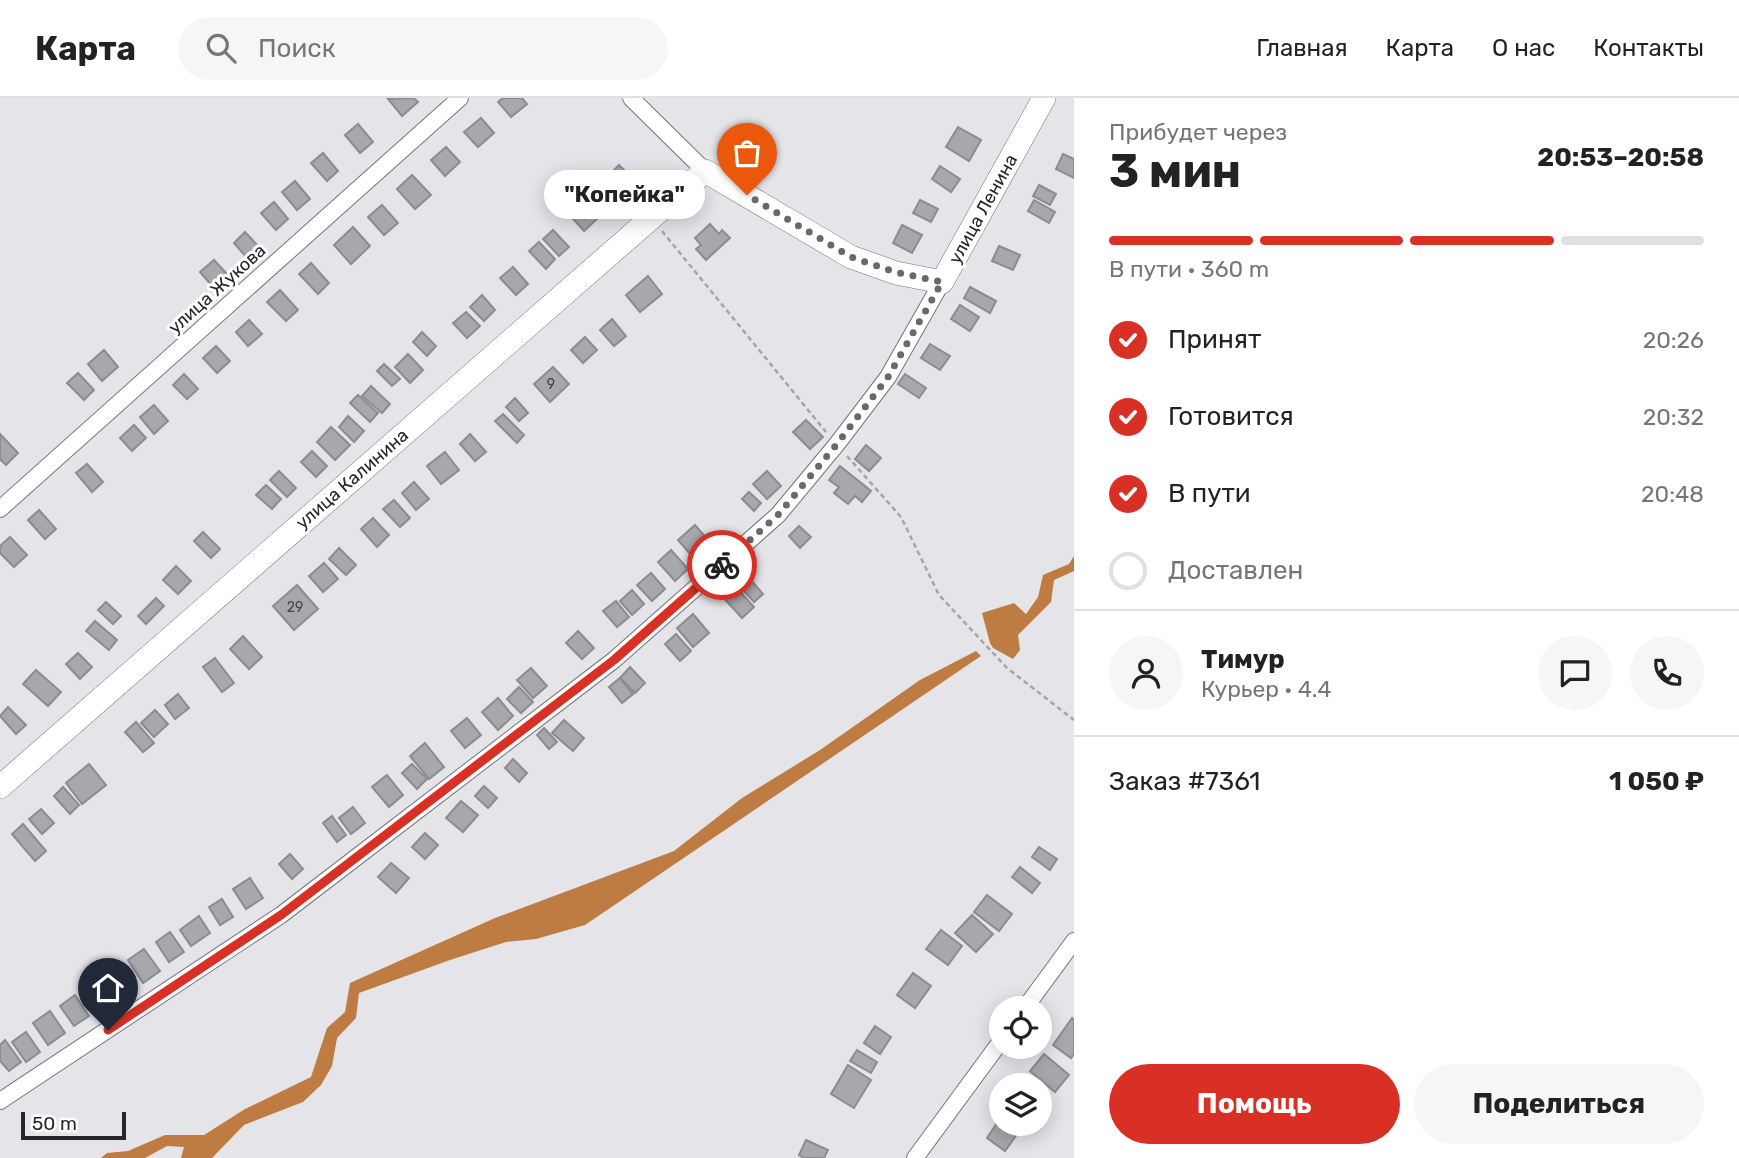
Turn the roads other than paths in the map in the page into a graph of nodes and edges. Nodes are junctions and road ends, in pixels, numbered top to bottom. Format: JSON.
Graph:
{"nodes":[{"id":1,"x":460,"y":98,"type":"edge"},
{"id":2,"x":631,"y":98,"type":"edge"},
{"id":3,"x":1044,"y":98,"type":"edge"},
{"id":4,"x":705,"y":171,"type":"junction"},
{"id":5,"x":942,"y":282,"type":"junction"},
{"id":6,"x":0,"y":509,"type":"edge"},
{"id":7,"x":0,"y":787,"type":"edge"},
{"id":8,"x":1074,"y":942,"type":"edge"},
{"id":9,"x":1034,"y":996,"type":"edge"},
{"id":10,"x":989,"y":1057,"type":"edge"},
{"id":11,"x":0,"y":1101,"type":"edge"},
{"id":12,"x":915,"y":1158,"type":"edge"}],
"edges":[{"from":1,"to":6,"type":"street","name":"улица Жукова"},
{"from":2,"to":4,"type":"street"},
{"from":3,"to":5,"type":"street","name":"улица Ленина"},
{"from":4,"to":5,"type":"street"},
{"from":4,"to":7,"type":"street","name":"улица Калинина"},
{"from":5,"to":11,"type":"street","name":"улица Ленина"},
{"from":8,"to":9,"type":"street"},
{"from":10,"to":12,"type":"street"}]}
